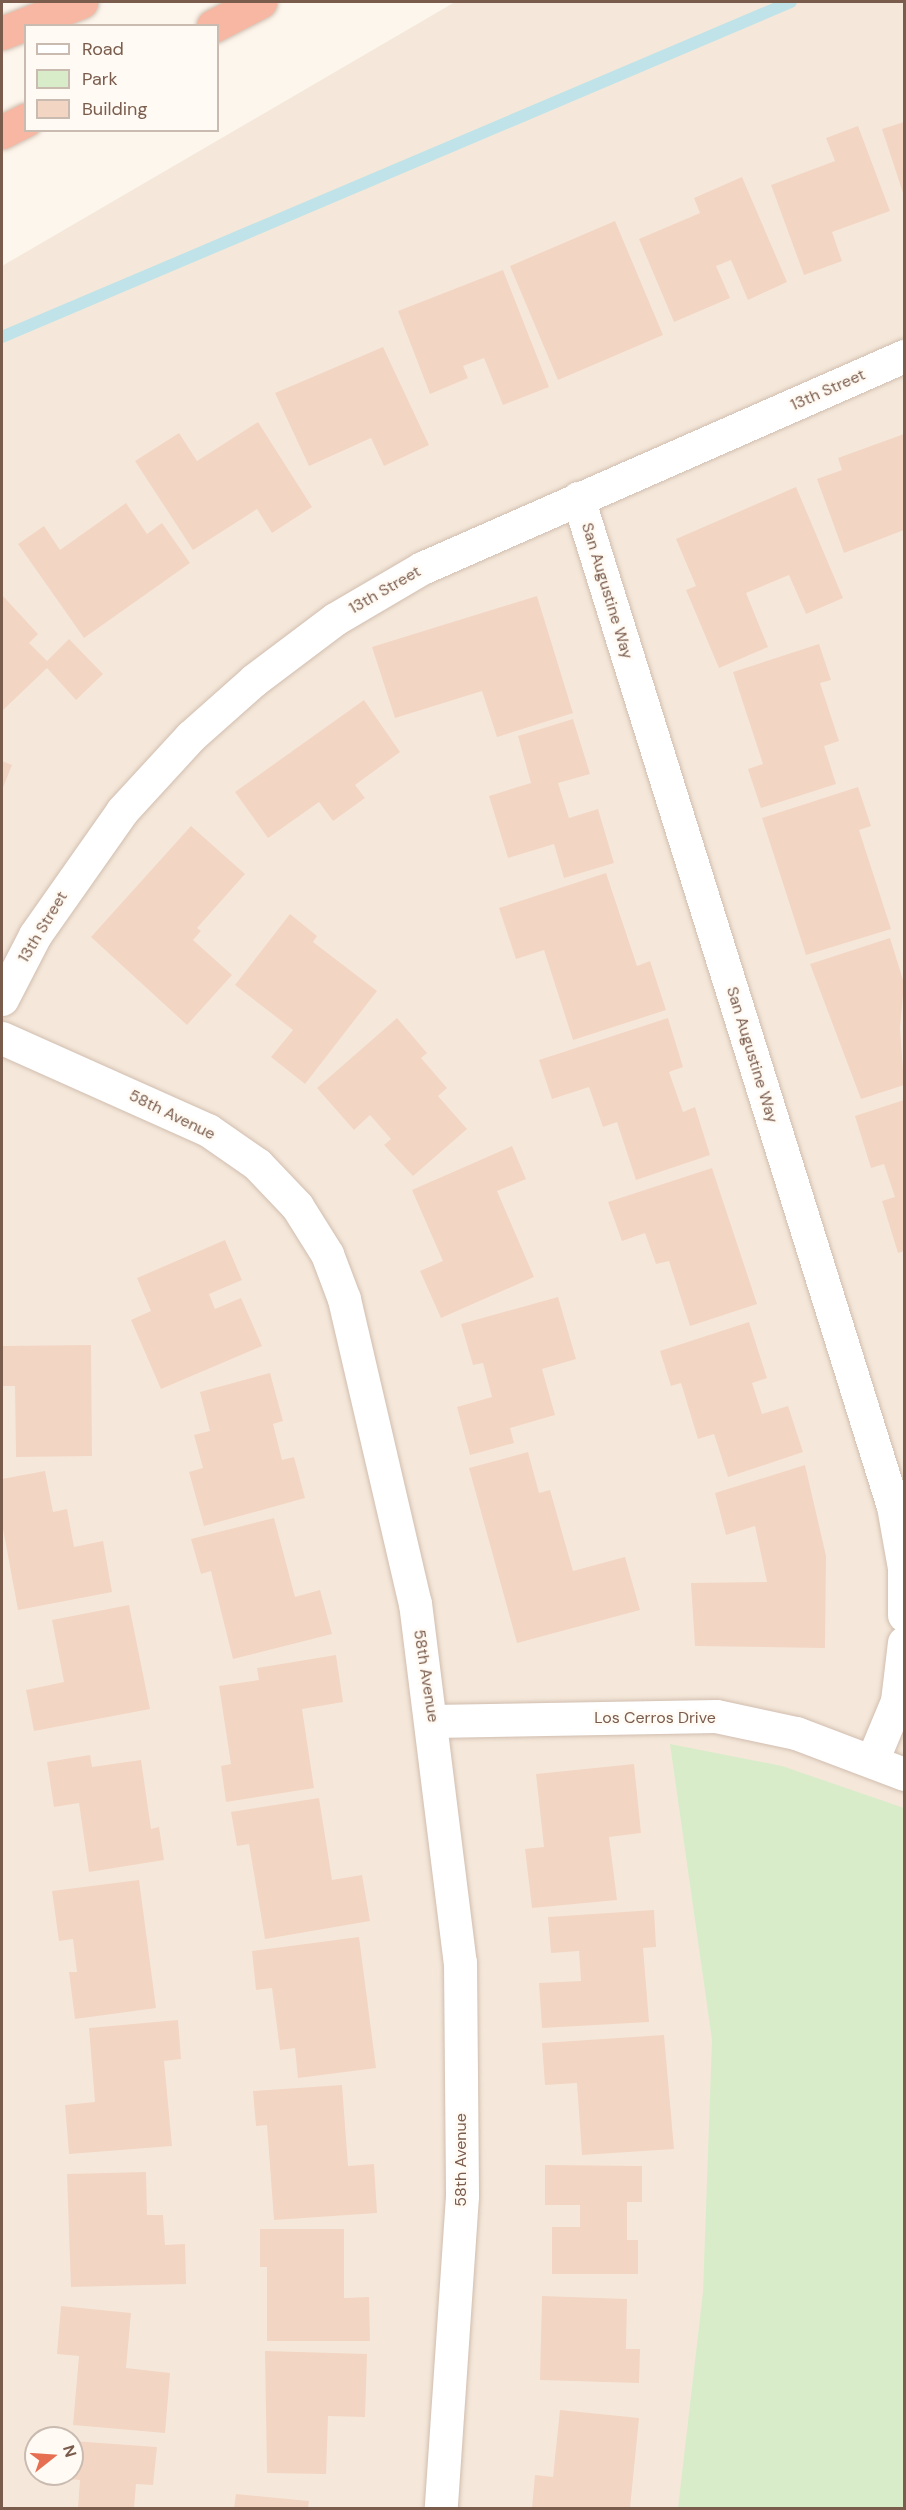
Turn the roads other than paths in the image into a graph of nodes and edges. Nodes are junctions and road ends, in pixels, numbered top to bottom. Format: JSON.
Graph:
{"nodes":[{"id":1,"x":81,"y":2,"type":"edge"},
{"id":2,"x":260,"y":2,"type":"edge"},
{"id":3,"x":24,"y":24,"type":"edge"},
{"id":4,"x":25,"y":24,"type":"edge"},
{"id":5,"x":217,"y":24,"type":"edge"},
{"id":6,"x":2,"y":33,"type":"edge"},
{"id":7,"x":24,"y":121,"type":"edge"},
{"id":8,"x":2,"y":132,"type":"edge"},
{"id":9,"x":904,"y":356,"type":"edge"},
{"id":10,"x":578,"y":498,"type":"junction"},
{"id":11,"x":2,"y":999,"type":"edge"},
{"id":12,"x":2,"y":1038,"type":"edge"},
{"id":13,"x":904,"y":1615,"type":"edge"},
{"id":14,"x":904,"y":1642,"type":"edge"},
{"id":15,"x":433,"y":1721,"type":"junction"},
{"id":16,"x":872,"y":1761,"type":"junction"},
{"id":17,"x":904,"y":1774,"type":"edge"},
{"id":18,"x":441,"y":2508,"type":"edge"}],
"edges":[{"from":1,"to":4,"type":"highway"},
{"from":2,"to":5,"type":"highway"},
{"from":3,"to":6,"type":"highway"},
{"from":7,"to":8,"type":"highway"},
{"from":9,"to":10,"type":"street","name":"13th Street"},
{"from":10,"to":11,"type":"street","name":"13th Street"},
{"from":10,"to":13,"type":"street","name":"San Augustine Way"},
{"from":12,"to":15,"type":"street","name":"58th Avenue"},
{"from":14,"to":16,"type":"street"},
{"from":15,"to":16,"type":"street","name":"Los Cerros Drive"},
{"from":15,"to":18,"type":"street","name":"58th Avenue"},
{"from":16,"to":17,"type":"street","name":"Los Cerros Drive"}]}
